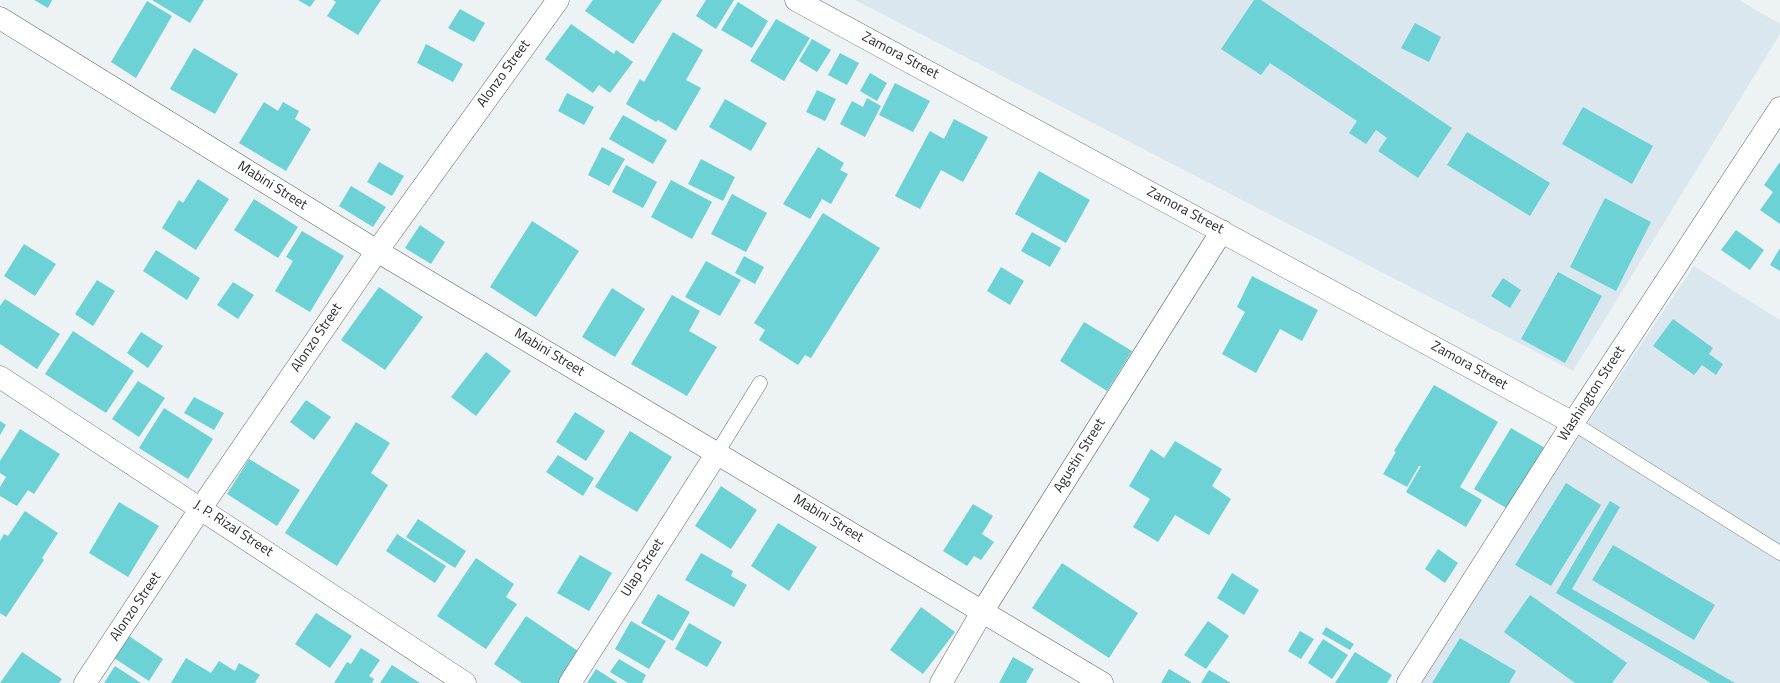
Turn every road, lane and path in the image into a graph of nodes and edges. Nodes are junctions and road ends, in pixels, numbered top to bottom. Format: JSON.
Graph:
{"nodes":[{"id":1,"x":558,"y":0,"type":"edge"},
{"id":2,"x":796,"y":0,"type":"edge"},
{"id":3,"x":0,"y":18,"type":"edge"},
{"id":4,"x":1780,"y":108,"type":"edge"},
{"id":5,"x":1222,"y":231,"type":"junction"},
{"id":6,"x":377,"y":250,"type":"junction"},
{"id":7,"x":0,"y":377,"type":"edge"},
{"id":8,"x":760,"y":383,"type":"dead end"},
{"id":9,"x":1573,"y":423,"type":"junction"},
{"id":10,"x":717,"y":453,"type":"junction"},
{"id":11,"x":201,"y":508,"type":"junction"},
{"id":12,"x":1780,"y":553,"type":"edge"},
{"id":13,"x":982,"y":612,"type":"junction"},
{"id":14,"x":85,"y":683,"type":"edge"},
{"id":15,"x":465,"y":683,"type":"edge"},
{"id":16,"x":570,"y":683,"type":"edge"},
{"id":17,"x":941,"y":683,"type":"edge"},
{"id":18,"x":1102,"y":683,"type":"edge"},
{"id":19,"x":1408,"y":683,"type":"edge"}],
"edges":[{"from":1,"to":6,"type":"street","name":"Alonzo Street"},
{"from":2,"to":5,"type":"street","name":"Zamora Street"},
{"from":3,"to":6,"type":"street","name":"Mabini Street"},
{"from":4,"to":9,"type":"street","name":"Washington Street"},
{"from":5,"to":9,"type":"street","name":"Zamora Street"},
{"from":5,"to":13,"type":"street","name":"Agustin Street"},
{"from":6,"to":10,"type":"street","name":"Mabini Street"},
{"from":6,"to":11,"type":"street","name":"Alonzo Street"},
{"from":7,"to":11,"type":"street","name":"J. P. Rizal Street"},
{"from":8,"to":10,"type":"lane"},
{"from":9,"to":12,"type":"lane"},
{"from":9,"to":19,"type":"street","name":"Washington Street"},
{"from":10,"to":13,"type":"street","name":"Mabini Street"},
{"from":10,"to":16,"type":"street","name":"Ulap Street"},
{"from":11,"to":14,"type":"street","name":"Alonzo Street"},
{"from":11,"to":15,"type":"street","name":"J. P. Rizal Street"},
{"from":13,"to":17,"type":"street","name":"Agustin Street"},
{"from":13,"to":18,"type":"street","name":"Mabini Street"}]}
